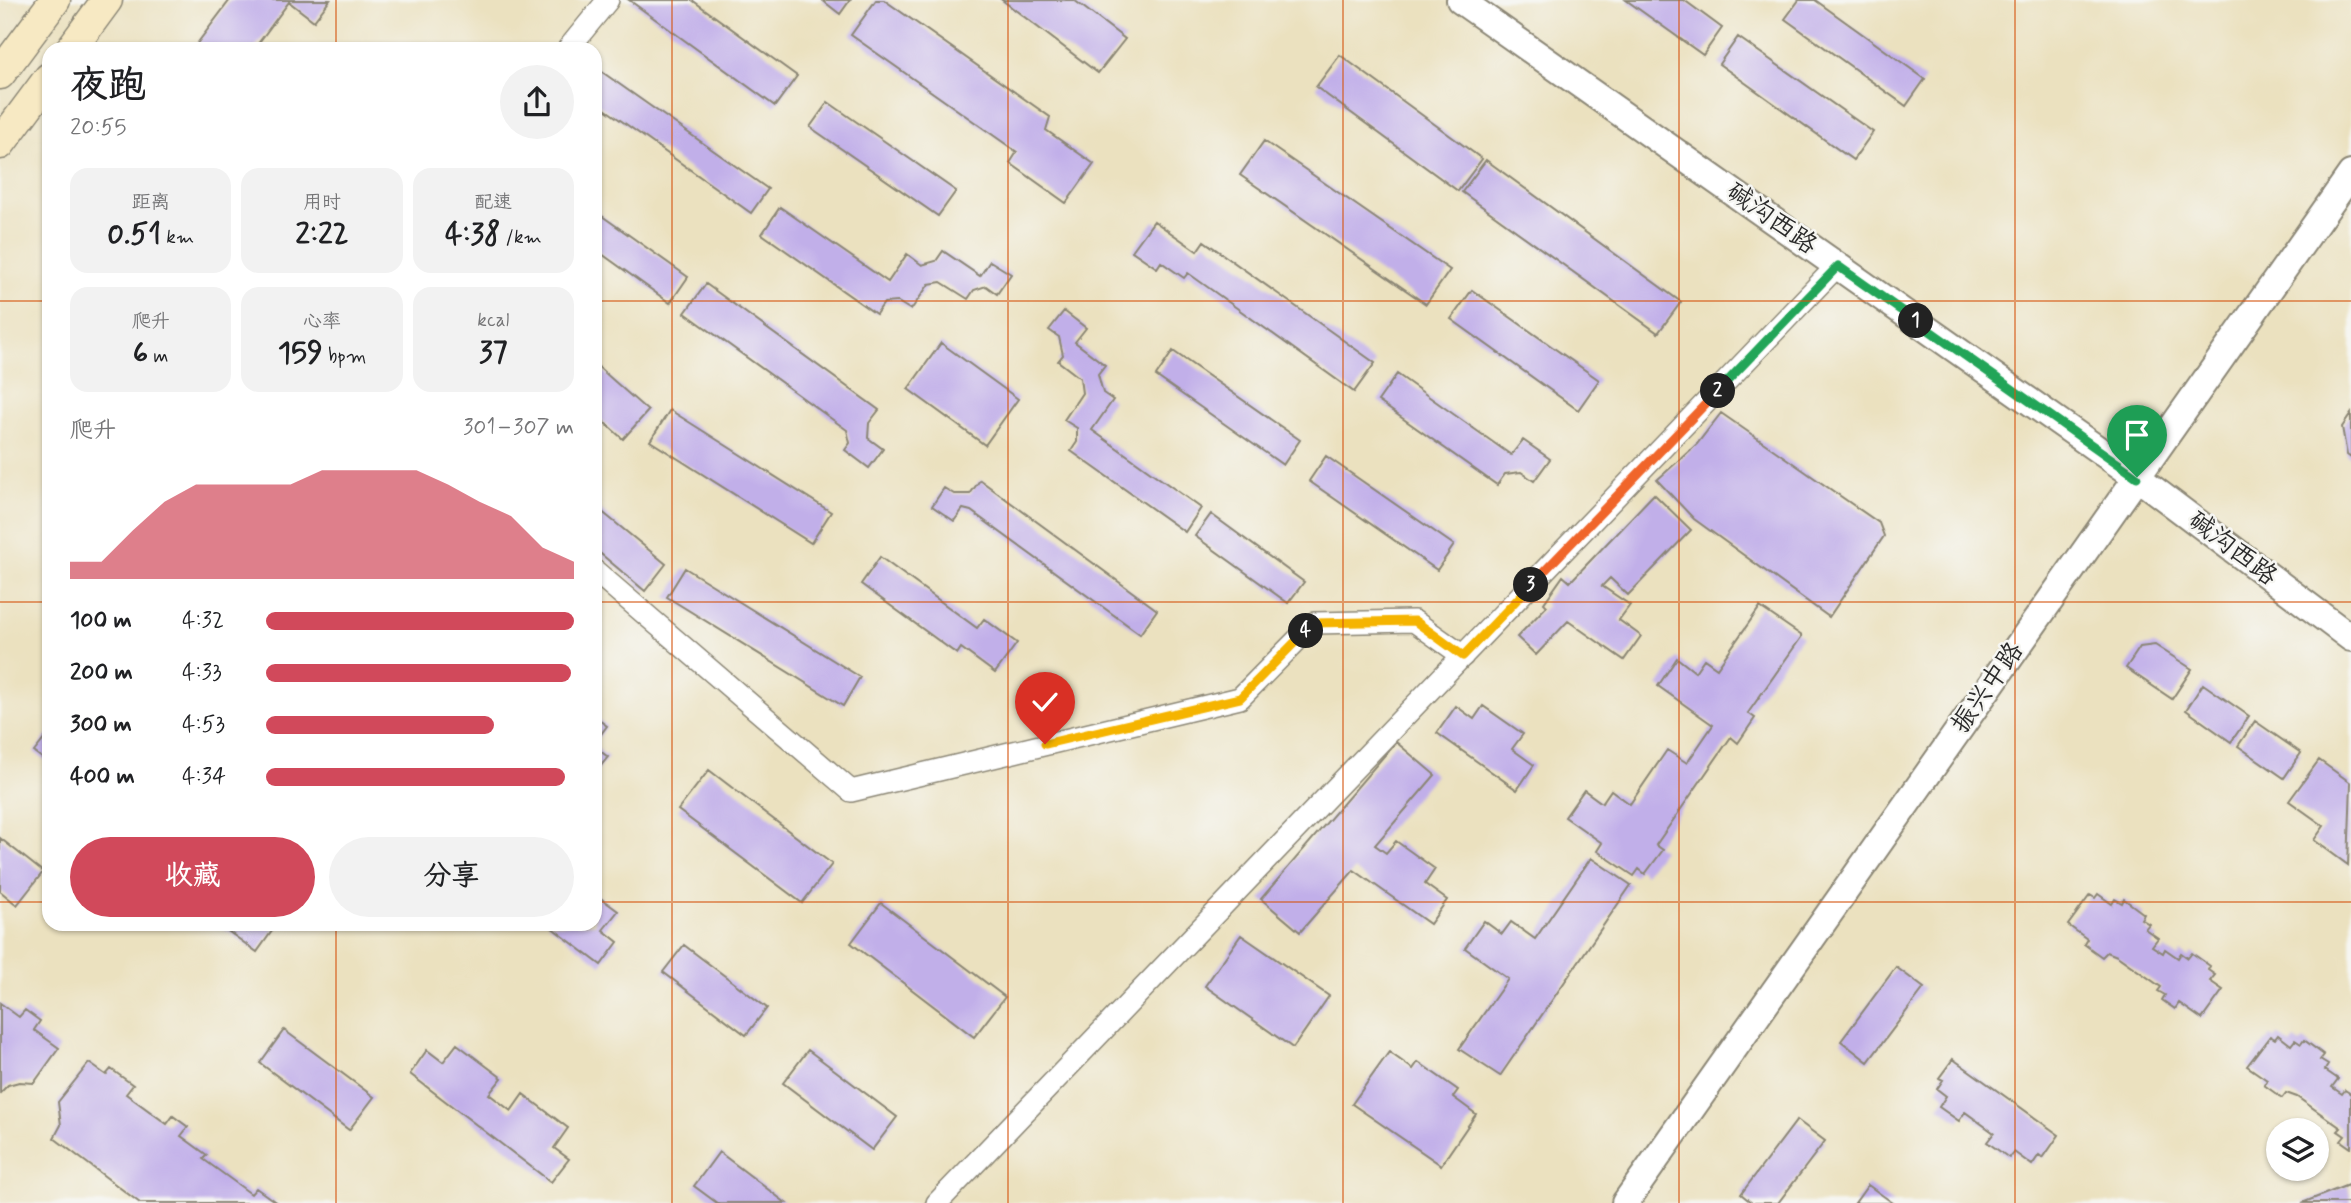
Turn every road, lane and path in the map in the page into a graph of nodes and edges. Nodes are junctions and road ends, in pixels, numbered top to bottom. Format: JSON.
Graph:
{"nodes":[{"id":1,"x":55,"y":0,"type":"edge"},
{"id":2,"x":107,"y":0,"type":"edge"},
{"id":3,"x":608,"y":0,"type":"edge"},
{"id":4,"x":1460,"y":0,"type":"edge"},
{"id":5,"x":76,"y":42,"type":"edge"},
{"id":6,"x":574,"y":42,"type":"edge"},
{"id":7,"x":0,"y":74,"type":"edge"},
{"id":8,"x":42,"y":87,"type":"edge"},
{"id":9,"x":0,"y":144,"type":"edge"},
{"id":10,"x":2351,"y":174,"type":"edge"},
{"id":11,"x":1838,"y":266,"type":"junction"},
{"id":12,"x":2137,"y":477,"type":"junction"},
{"id":13,"x":602,"y":577,"type":"edge"},
{"id":14,"x":2351,"y":638,"type":"edge"},
{"id":15,"x":1463,"y":656,"type":"junction"},
{"id":16,"x":937,"y":1203,"type":"edge"},
{"id":17,"x":1625,"y":1203,"type":"edge"}],
"edges":[{"from":1,"to":7,"type":"main road"},
{"from":2,"to":5,"type":"main road"},
{"from":3,"to":6,"type":"street"},
{"from":4,"to":11,"type":"street","name":"碱沟西路"},
{"from":8,"to":9,"type":"main road"},
{"from":10,"to":12,"type":"street","name":"振兴中路"},
{"from":11,"to":12,"type":"street","name":"碱沟西路"},
{"from":11,"to":15,"type":"street"},
{"from":12,"to":14,"type":"street","name":"碱沟西路"},
{"from":12,"to":17,"type":"street","name":"振兴中路"},
{"from":13,"to":15,"type":"street"},
{"from":15,"to":16,"type":"street"}]}
